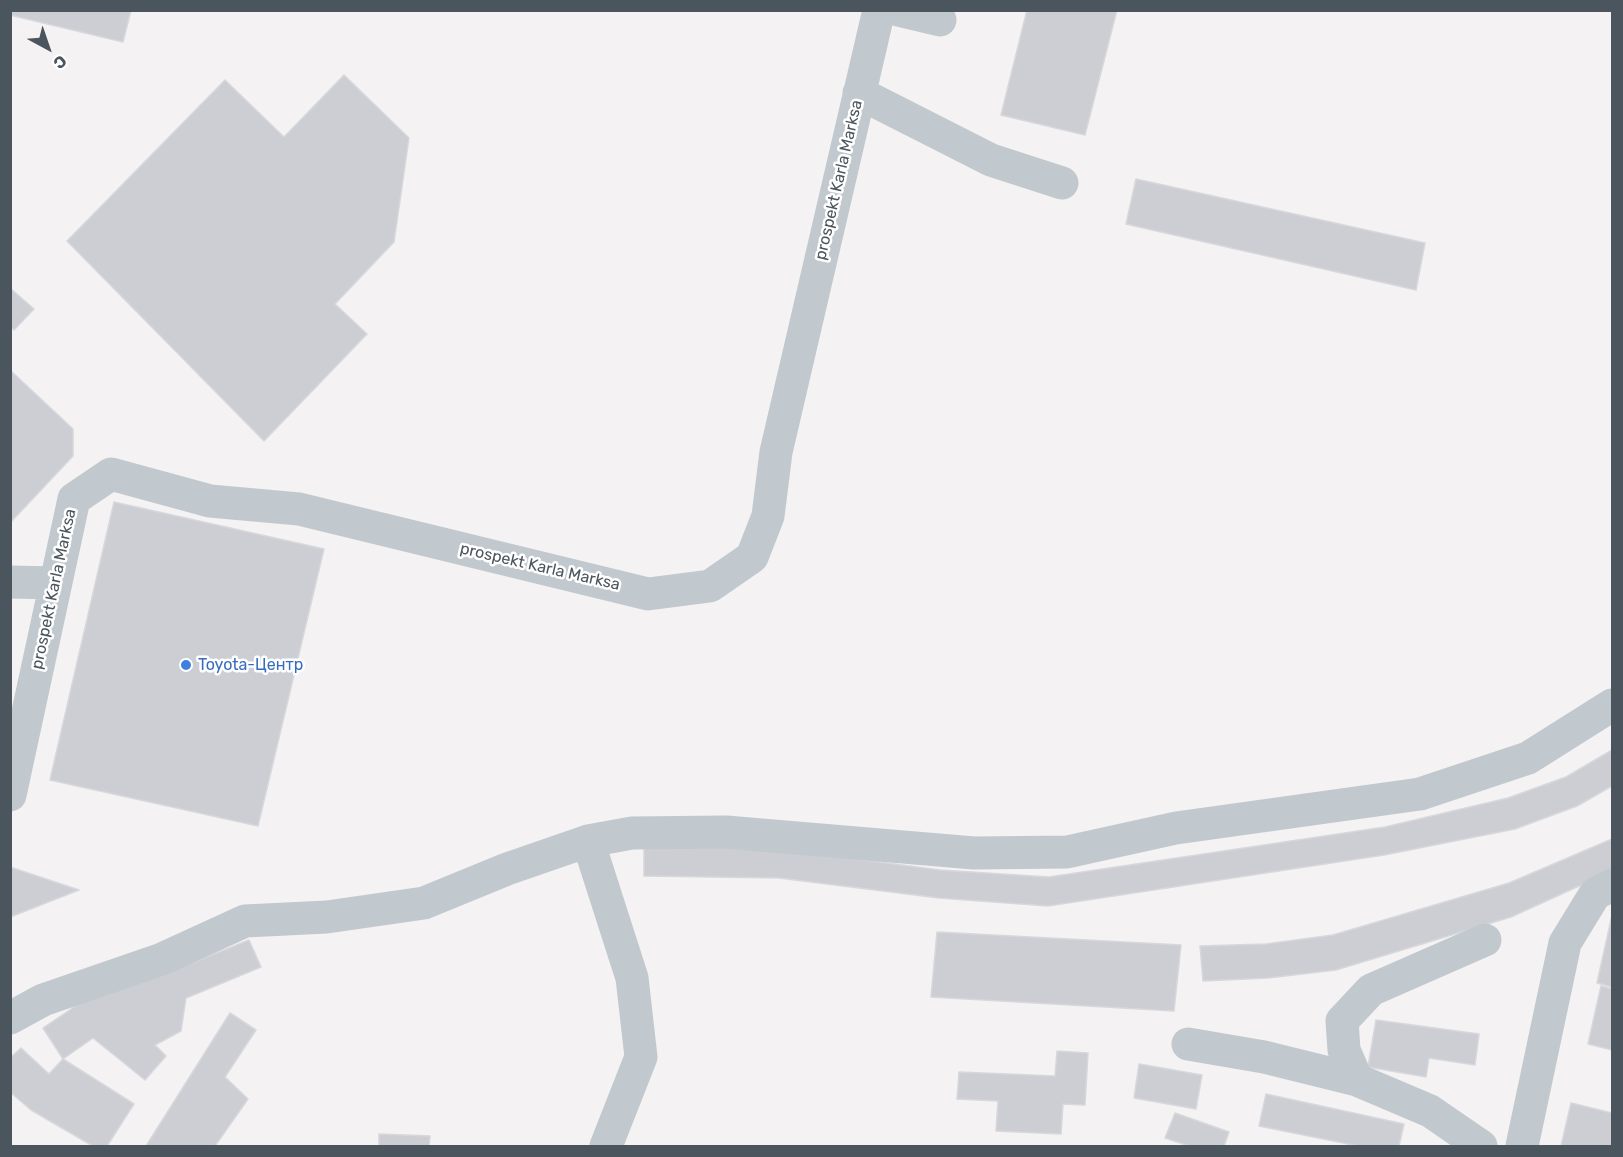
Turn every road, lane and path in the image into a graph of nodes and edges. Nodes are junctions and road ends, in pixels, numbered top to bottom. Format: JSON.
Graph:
{"nodes":[{"id":1,"x":879,"y":10,"type":"edge"},
{"id":2,"x":898,"y":10,"type":"edge"},
{"id":3,"x":940,"y":20,"type":"dead end"},
{"id":4,"x":859,"y":93,"type":"junction"},
{"id":5,"x":1062,"y":183,"type":"dead end"},
{"id":6,"x":10,"y":582,"type":"edge"},
{"id":7,"x":56,"y":582,"type":"junction"},
{"id":8,"x":1612,"y":705,"type":"edge"},
{"id":9,"x":10,"y":795,"type":"edge"},
{"id":10,"x":588,"y":841,"type":"junction"},
{"id":11,"x":1612,"y":885,"type":"edge"},
{"id":12,"x":1485,"y":940,"type":"dead end"},
{"id":13,"x":10,"y":1018,"type":"edge"},
{"id":14,"x":1188,"y":1044,"type":"dead end"},
{"id":15,"x":1357,"y":1080,"type":"junction"},
{"id":16,"x":606,"y":1146,"type":"edge"},
{"id":17,"x":1481,"y":1146,"type":"edge"},
{"id":18,"x":1522,"y":1146,"type":"edge"}],
"edges":[{"from":1,"to":4,"type":"street","name":"prospekt Karla Marksa"},
{"from":2,"to":3,"type":"street"},
{"from":4,"to":5,"type":"street"},
{"from":4,"to":7,"type":"street","name":"prospekt Karla Marksa"},
{"from":6,"to":7,"type":"street"},
{"from":7,"to":9,"type":"street","name":"prospekt Karla Marksa"},
{"from":8,"to":10,"type":"street"},
{"from":10,"to":13,"type":"street"},
{"from":10,"to":16,"type":"street"},
{"from":11,"to":18,"type":"street"},
{"from":12,"to":15,"type":"street"},
{"from":14,"to":15,"type":"street"},
{"from":15,"to":17,"type":"street"}]}
